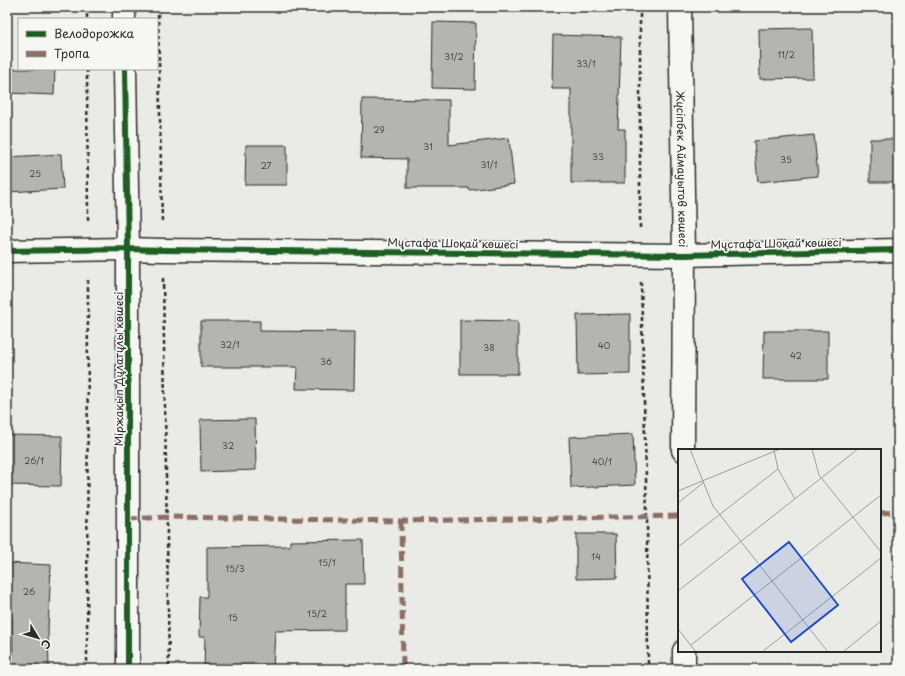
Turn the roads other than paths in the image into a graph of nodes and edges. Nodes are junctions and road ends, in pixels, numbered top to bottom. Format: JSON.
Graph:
{"nodes":[{"id":1,"x":124,"y":7,"type":"edge"},
{"id":2,"x":680,"y":7,"type":"edge"},
{"id":3,"x":124,"y":18,"type":"edge"},
{"id":4,"x":125,"y":70,"type":"edge"},
{"id":5,"x":128,"y":249,"type":"junction"},
{"id":6,"x":898,"y":250,"type":"edge"},
{"id":7,"x":7,"y":251,"type":"edge"},
{"id":8,"x":684,"y":255,"type":"junction"},
{"id":9,"x":684,"y":449,"type":"edge"},
{"id":10,"x":684,"y":652,"type":"edge"},
{"id":11,"x":128,"y":669,"type":"edge"},
{"id":12,"x":684,"y":669,"type":"edge"}],
"edges":[{"from":1,"to":3,"type":"street"},
{"from":2,"to":8,"type":"street","name":"Жүсіпбек Аймауытов көшесі"},
{"from":4,"to":5,"type":"street","name":"Міржақып Дұлатұлы көшесі"},
{"from":5,"to":7,"type":"street","name":"Мұстафа Шоқай көшесі"},
{"from":5,"to":8,"type":"street","name":"Мұстафа Шоқай көшесі"},
{"from":5,"to":11,"type":"street","name":"Міржақып Дұлатұлы көшесі"},
{"from":6,"to":8,"type":"street","name":"Мұстафа Шоқай көшесі"},
{"from":8,"to":9,"type":"street","name":"Жүсіпбек Аймауытов көшесі"},
{"from":10,"to":12,"type":"street"}]}
